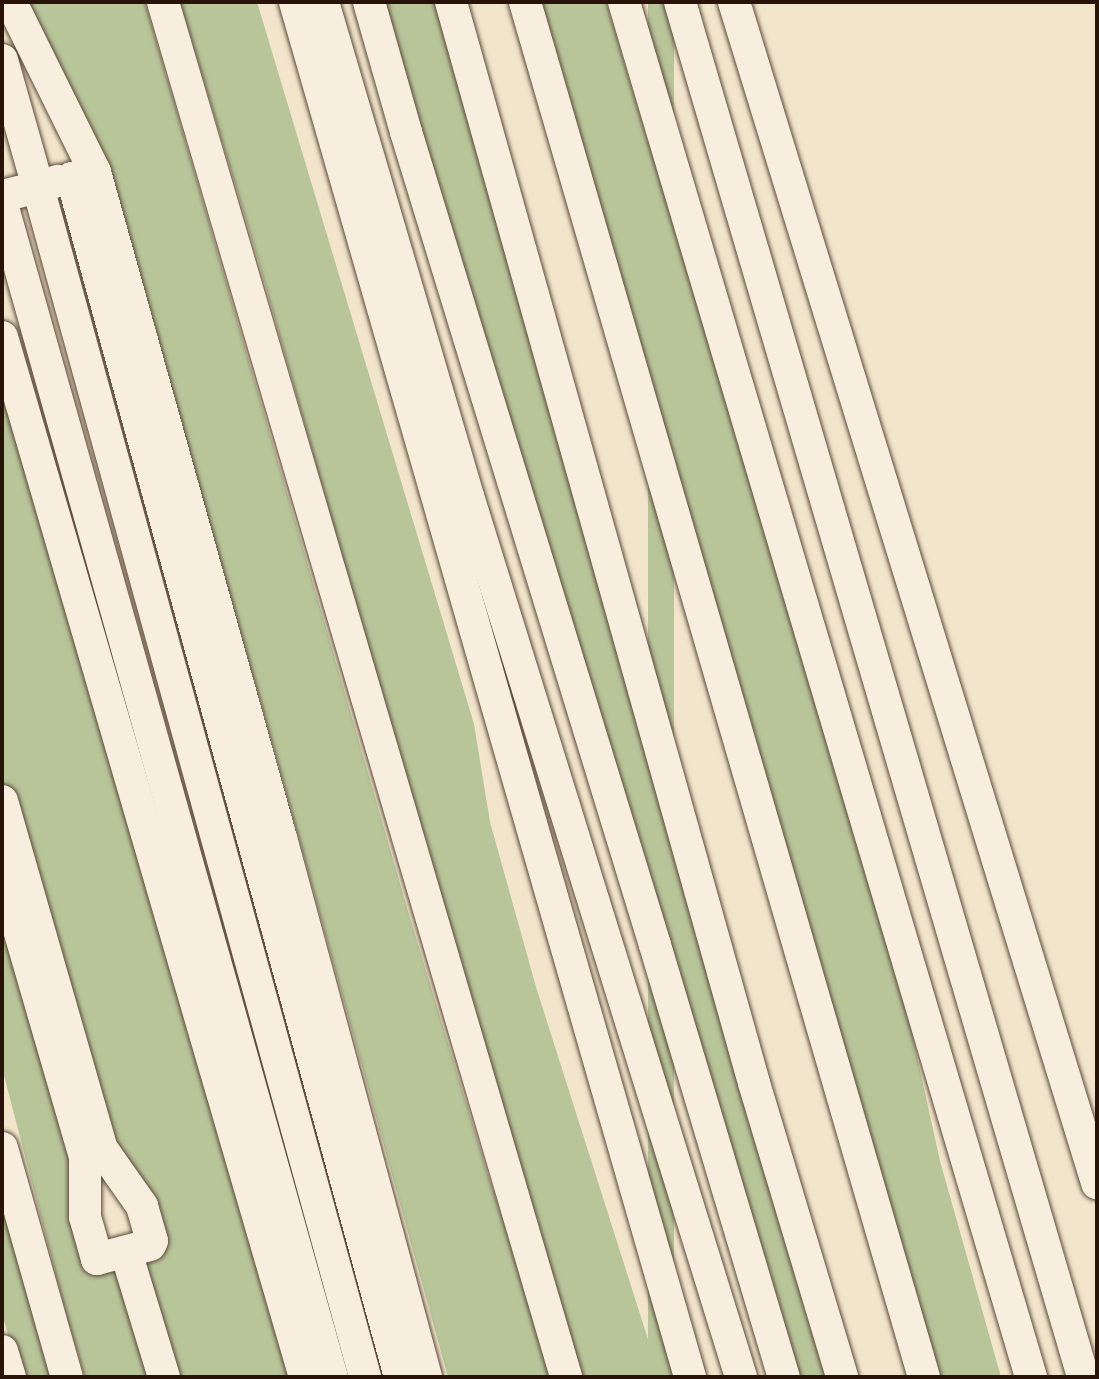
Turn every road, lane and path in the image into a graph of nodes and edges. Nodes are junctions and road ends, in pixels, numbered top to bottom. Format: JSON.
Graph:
{"nodes":[{"id":1,"x":11,"y":2,"type":"edge"},
{"id":2,"x":163,"y":2,"type":"edge"},
{"id":3,"x":295,"y":2,"type":"edge"},
{"id":4,"x":323,"y":2,"type":"edge"},
{"id":5,"x":369,"y":2,"type":"edge"},
{"id":6,"x":451,"y":2,"type":"edge"},
{"id":7,"x":525,"y":2,"type":"edge"},
{"id":8,"x":624,"y":2,"type":"edge"},
{"id":9,"x":680,"y":2,"type":"edge"},
{"id":10,"x":734,"y":2,"type":"edge"},
{"id":11,"x":2,"y":6,"type":"edge"},
{"id":12,"x":2,"y":60,"type":"edge"},
{"id":13,"x":83,"y":175,"type":"junction"},
{"id":14,"x":38,"y":187,"type":"junction"},
{"id":15,"x":2,"y":196,"type":"edge"},
{"id":16,"x":2,"y":204,"type":"edge"},
{"id":17,"x":2,"y":337,"type":"edge"},
{"id":18,"x":2,"y":801,"type":"edge"},
{"id":19,"x":2,"y":872,"type":"edge"},
{"id":20,"x":2,"y":1148,"type":"edge"},
{"id":21,"x":1097,"y":1183,"type":"edge"},
{"id":22,"x":126,"y":1252,"type":"junction"},
{"id":23,"x":2,"y":1351,"type":"edge"},
{"id":24,"x":9,"y":1377,"type":"edge"},
{"id":25,"x":67,"y":1377,"type":"edge"},
{"id":26,"x":164,"y":1377,"type":"edge"},
{"id":27,"x":305,"y":1377,"type":"edge"},
{"id":28,"x":332,"y":1377,"type":"edge"},
{"id":29,"x":365,"y":1377,"type":"edge"},
{"id":30,"x":400,"y":1377,"type":"edge"},
{"id":31,"x":426,"y":1377,"type":"edge"},
{"id":32,"x":566,"y":1377,"type":"edge"},
{"id":33,"x":690,"y":1377,"type":"edge"},
{"id":34,"x":741,"y":1377,"type":"edge"},
{"id":35,"x":784,"y":1377,"type":"edge"},
{"id":36,"x":842,"y":1377,"type":"edge"},
{"id":37,"x":924,"y":1377,"type":"edge"},
{"id":38,"x":1031,"y":1377,"type":"edge"},
{"id":39,"x":1083,"y":1377,"type":"edge"}],
"edges":[{"from":1,"to":13,"type":"street"},
{"from":2,"to":32,"type":"street"},
{"from":3,"to":33,"type":"street"},
{"from":4,"to":34,"type":"street"},
{"from":5,"to":35,"type":"street"},
{"from":6,"to":36,"type":"street"},
{"from":7,"to":37,"type":"street"},
{"from":8,"to":38,"type":"street"},
{"from":9,"to":39,"type":"street"},
{"from":10,"to":21,"type":"street"},
{"from":11,"to":13,"type":"street"},
{"from":12,"to":14,"type":"street"},
{"from":13,"to":14,"type":"street"},
{"from":13,"to":30,"type":"street"},
{"from":13,"to":31,"type":"street"},
{"from":14,"to":15,"type":"street"},
{"from":14,"to":29,"type":"street"},
{"from":16,"to":28,"type":"street"},
{"from":17,"to":27,"type":"street"},
{"from":18,"to":22,"type":"street"},
{"from":19,"to":22,"type":"street"},
{"from":20,"to":25,"type":"street"},
{"from":22,"to":26,"type":"street"},
{"from":23,"to":24,"type":"street"}]}
